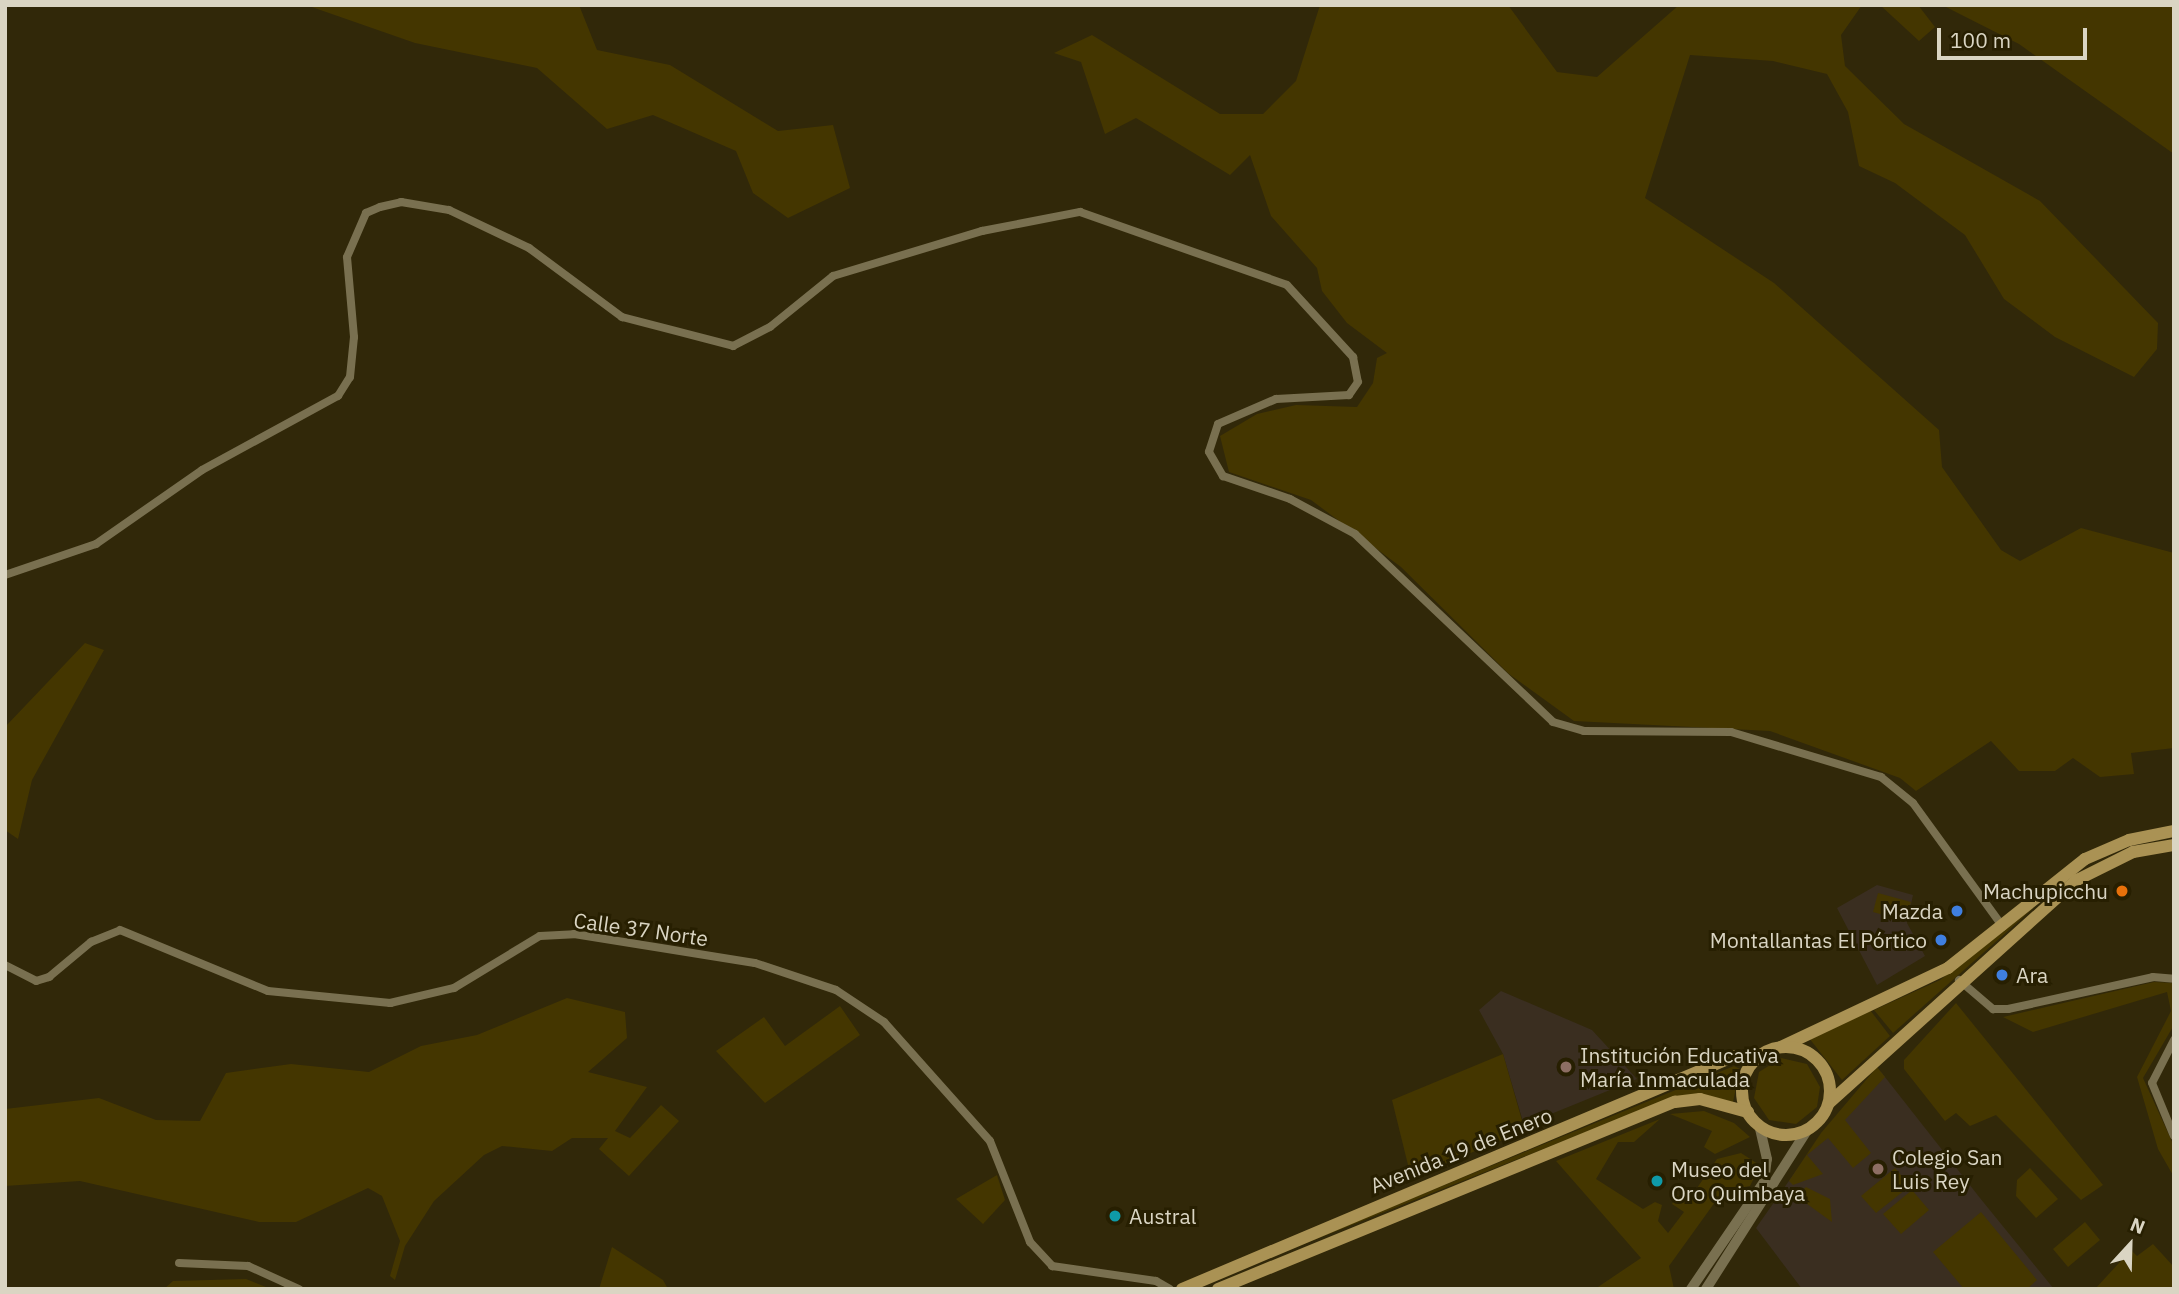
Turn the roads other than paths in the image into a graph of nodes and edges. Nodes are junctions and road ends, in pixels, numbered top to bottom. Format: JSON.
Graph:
{"nodes":[{"id":1,"x":5,"y":575,"type":"edge"},
{"id":2,"x":2174,"y":831,"type":"edge"},
{"id":3,"x":2174,"y":845,"type":"edge"},
{"id":4,"x":2047,"y":897,"type":"junction"},
{"id":5,"x":2003,"y":927,"type":"junction"},
{"id":6,"x":5,"y":965,"type":"edge"},
{"id":7,"x":2174,"y":979,"type":"edge"},
{"id":8,"x":1959,"y":980,"type":"junction"},
{"id":9,"x":2174,"y":1040,"type":"edge"},
{"id":10,"x":1781,"y":1047,"type":"junction"},
{"id":11,"x":1757,"y":1057,"type":"junction"},
{"id":12,"x":1829,"y":1102,"type":"junction"},
{"id":13,"x":1748,"y":1112,"type":"junction"},
{"id":14,"x":1759,"y":1125,"type":"junction"},
{"id":15,"x":1808,"y":1129,"type":"junction"},
{"id":16,"x":2174,"y":1136,"type":"edge"},
{"id":17,"x":179,"y":1263,"type":"dead end"},
{"id":18,"x":299,"y":1289,"type":"edge"},
{"id":19,"x":1170,"y":1289,"type":"edge"},
{"id":20,"x":1182,"y":1289,"type":"edge"},
{"id":21,"x":1218,"y":1289,"type":"edge"},
{"id":22,"x":1691,"y":1289,"type":"edge"},
{"id":23,"x":1706,"y":1289,"type":"edge"}],
"edges":[{"from":1,"to":5,"type":"street"},
{"from":2,"to":4,"type":"main road"},
{"from":3,"to":4,"type":"main road"},
{"from":4,"to":5,"type":"main road"},
{"from":4,"to":8,"type":"main road"},
{"from":5,"to":10,"type":"main road"},
{"from":6,"to":19,"type":"street","name":"Calle 37 Norte"},
{"from":7,"to":8,"type":"street"},
{"from":8,"to":12,"type":"main road"},
{"from":9,"to":16,"type":"street"},
{"from":10,"to":11,"type":"main road"},
{"from":10,"to":12,"type":"main road"},
{"from":11,"to":13,"type":"main road"},
{"from":11,"to":20,"type":"main road","name":"Avenida 19 de Enero"},
{"from":12,"to":15,"type":"main road"},
{"from":13,"to":14,"type":"main road"},
{"from":13,"to":21,"type":"main road","name":"Avenida 19 de Enero"},
{"from":14,"to":15,"type":"main road"},
{"from":14,"to":22,"type":"main road"},
{"from":15,"to":23,"type":"main road"},
{"from":17,"to":18,"type":"street"}]}
